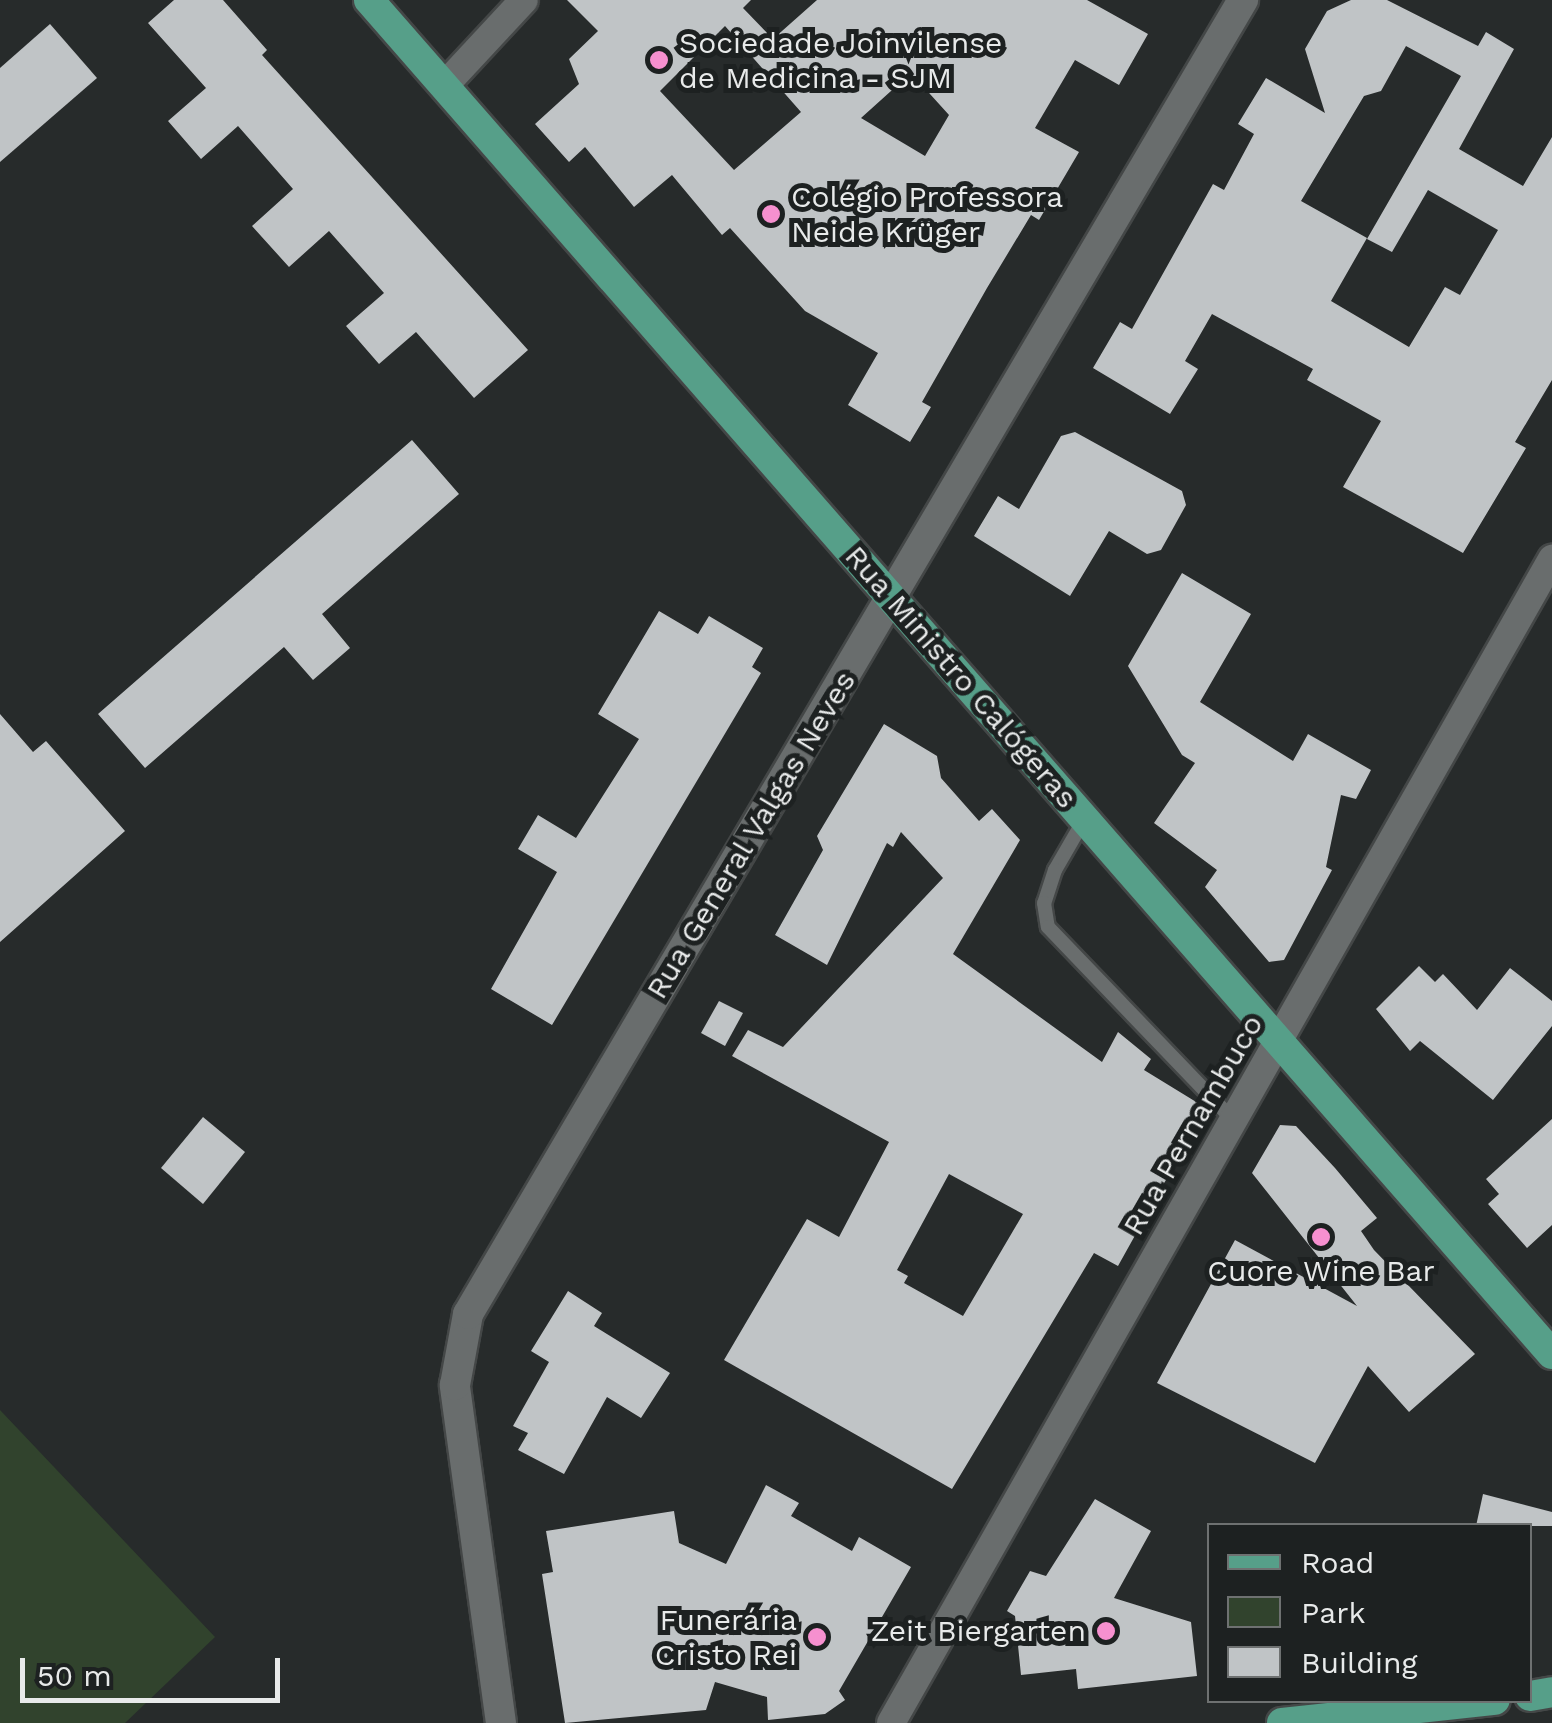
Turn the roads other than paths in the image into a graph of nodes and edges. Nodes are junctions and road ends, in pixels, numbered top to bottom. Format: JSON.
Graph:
{"nodes":[{"id":1,"x":369,"y":0,"type":"edge"},
{"id":2,"x":524,"y":0,"type":"edge"},
{"id":3,"x":1243,"y":0,"type":"edge"},
{"id":4,"x":444,"y":86,"type":"junction"},
{"id":5,"x":1552,"y":559,"type":"edge"},
{"id":6,"x":891,"y":598,"type":"junction"},
{"id":7,"x":1084,"y":818,"type":"junction"},
{"id":8,"x":1278,"y":1041,"type":"junction"},
{"id":9,"x":1233,"y":1120,"type":"junction"},
{"id":10,"x":1552,"y":1354,"type":"edge"},
{"id":11,"x":1467,"y":1703,"type":"edge"},
{"id":12,"x":500,"y":1723,"type":"edge"},
{"id":13,"x":891,"y":1723,"type":"edge"},
{"id":14,"x":1282,"y":1723,"type":"edge"}],
"edges":[{"from":1,"to":4,"type":"main road","name":"Rua Ministro Calógeras"},
{"from":2,"to":4,"type":"street"},
{"from":3,"to":6,"type":"main road","name":"Rua General Valgas Neves"},
{"from":4,"to":6,"type":"main road","name":"Rua Ministro Calógeras"},
{"from":5,"to":8,"type":"street","name":"Rua Pernambuco"},
{"from":6,"to":7,"type":"main road","name":"Rua Ministro Calógeras"},
{"from":6,"to":12,"type":"main road","name":"Rua General Valgas Neves"},
{"from":7,"to":8,"type":"main road","name":"Rua Ministro Calógeras"},
{"from":7,"to":9,"type":"lane"},
{"from":8,"to":9,"type":"street","name":"Rua Pernambuco"},
{"from":8,"to":10,"type":"main road","name":"Rua Ministro Calógeras"},
{"from":9,"to":13,"type":"street","name":"Rua Pernambuco"},
{"from":11,"to":14,"type":"main road"}]}
